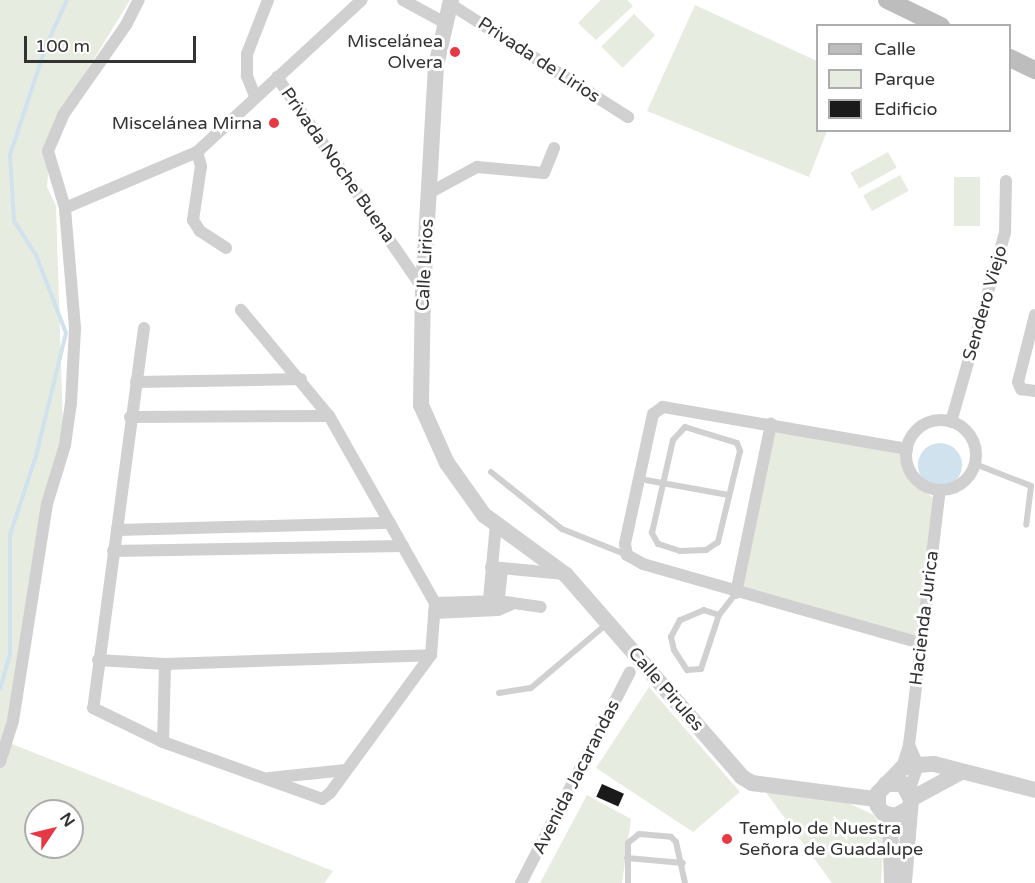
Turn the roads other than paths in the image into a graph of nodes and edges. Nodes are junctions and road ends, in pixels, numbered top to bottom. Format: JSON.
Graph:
{"nodes":[{"id":1,"x":139,"y":0,"type":"edge"},
{"id":2,"x":268,"y":0,"type":"edge"},
{"id":3,"x":362,"y":0,"type":"edge"},
{"id":4,"x":403,"y":0,"type":"edge"},
{"id":5,"x":891,"y":1,"type":"edge"},
{"id":6,"x":450,"y":2,"type":"edge"},
{"id":7,"x":445,"y":23,"type":"junction"},
{"id":8,"x":937,"y":24,"type":"edge"},
{"id":9,"x":1011,"y":58,"type":"edge"},
{"id":10,"x":1035,"y":70,"type":"edge"},
{"id":11,"x":277,"y":77,"type":"junction"},
{"id":12,"x":255,"y":96,"type":"junction"},
{"id":13,"x":628,"y":117,"type":"dead end"},
{"id":14,"x":554,"y":148,"type":"dead end"},
{"id":15,"x":197,"y":153,"type":"junction"},
{"id":16,"x":1006,"y":181,"type":"dead end"},
{"id":17,"x":429,"y":193,"type":"junction"},
{"id":18,"x":65,"y":208,"type":"junction"},
{"id":19,"x":226,"y":248,"type":"dead end"},
{"id":20,"x":423,"y":288,"type":"junction"},
{"id":21,"x":241,"y":310,"type":"dead end"},
{"id":22,"x":1035,"y":315,"type":"edge"},
{"id":23,"x":144,"y":328,"type":"dead end"},
{"id":24,"x":301,"y":379,"type":"junction"},
{"id":25,"x":136,"y":382,"type":"junction"},
{"id":26,"x":1035,"y":391,"type":"edge"},
{"id":27,"x":710,"y":415,"type":"junction"},
{"id":28,"x":329,"y":416,"type":"junction"},
{"id":29,"x":130,"y":417,"type":"junction"},
{"id":30,"x":951,"y":422,"type":"junction"},
{"id":31,"x":771,"y":424,"type":"junction"},
{"id":32,"x":708,"y":432,"type":"junction"},
{"id":33,"x":907,"y":449,"type":"junction"},
{"id":34,"x":975,"y":464,"type":"junction"},
{"id":35,"x":491,"y":472,"type":"dead end"},
{"id":36,"x":640,"y":479,"type":"junction"},
{"id":37,"x":663,"y":483,"type":"junction"},
{"id":38,"x":940,"y":490,"type":"junction"},
{"id":39,"x":729,"y":495,"type":"junction"},
{"id":40,"x":490,"y":520,"type":"junction"},
{"id":41,"x":390,"y":524,"type":"junction"},
{"id":42,"x":1026,"y":525,"type":"dead end"},
{"id":43,"x":255,"y":527,"type":"junction"},
{"id":44,"x":117,"y":530,"type":"junction"},
{"id":45,"x":404,"y":546,"type":"junction"},
{"id":46,"x":256,"y":548,"type":"junction"},
{"id":47,"x":113,"y":551,"type":"junction"},
{"id":48,"x":627,"y":555,"type":"junction"},
{"id":49,"x":497,"y":569,"type":"junction"},
{"id":50,"x":566,"y":574,"type":"junction"},
{"id":51,"x":736,"y":593,"type":"junction"},
{"id":52,"x":497,"y":605,"type":"junction"},
{"id":53,"x":541,"y":607,"type":"dead end"},
{"id":54,"x":434,"y":608,"type":"junction"},
{"id":55,"x":719,"y":615,"type":"junction"},
{"id":56,"x":608,"y":623,"type":"junction"},
{"id":57,"x":921,"y":643,"type":"junction"},
{"id":58,"x":431,"y":655,"type":"junction"},
{"id":59,"x":98,"y":660,"type":"junction"},
{"id":60,"x":165,"y":664,"type":"junction"},
{"id":61,"x":630,"y":672,"type":"dead end"},
{"id":62,"x":499,"y":693,"type":"dead end"},
{"id":63,"x":163,"y":742,"type":"junction"},
{"id":64,"x":0,"y":762,"type":"edge"},
{"id":65,"x":910,"y":766,"type":"junction"},
{"id":66,"x":346,"y":770,"type":"junction"},
{"id":67,"x":961,"y":772,"type":"junction"},
{"id":68,"x":266,"y":779,"type":"junction"},
{"id":69,"x":886,"y":784,"type":"junction"},
{"id":70,"x":1035,"y":790,"type":"edge"},
{"id":71,"x":876,"y":799,"type":"junction"},
{"id":72,"x":909,"y":799,"type":"junction"},
{"id":73,"x":890,"y":816,"type":"junction"},
{"id":74,"x":627,"y":858,"type":"junction"},
{"id":75,"x":683,"y":863,"type":"junction"},
{"id":76,"x":521,"y":883,"type":"edge"},
{"id":77,"x":628,"y":883,"type":"edge"},
{"id":78,"x":685,"y":883,"type":"edge"},
{"id":79,"x":892,"y":883,"type":"edge"},
{"id":80,"x":904,"y":883,"type":"edge"}],
"edges":[{"from":1,"to":18,"type":"street"},
{"from":2,"to":12,"type":"street"},
{"from":3,"to":11,"type":"street","name":"Privada Noche Buena"},
{"from":4,"to":7,"type":"street"},
{"from":5,"to":8,"type":"main road"},
{"from":6,"to":7,"type":"street","name":"Calle Lirios"},
{"from":6,"to":13,"type":"street","name":"Privada de Lirios"},
{"from":7,"to":17,"type":"street","name":"Calle Lirios"},
{"from":9,"to":10,"type":"main road"},
{"from":11,"to":12,"type":"street"},
{"from":11,"to":20,"type":"street","name":"Privada Noche Buena"},
{"from":12,"to":15,"type":"street"},
{"from":14,"to":17,"type":"street"},
{"from":15,"to":18,"type":"street"},
{"from":15,"to":19,"type":"street"},
{"from":16,"to":30,"type":"street","name":"Sendero Viejo"},
{"from":17,"to":20,"type":"street","name":"Calle Lirios"},
{"from":18,"to":64,"type":"street"},
{"from":20,"to":40,"type":"street","name":"Calle Lirios"},
{"from":21,"to":24,"type":"street"},
{"from":22,"to":26,"type":"street"},
{"from":23,"to":25,"type":"street"},
{"from":24,"to":25,"type":"street"},
{"from":24,"to":28,"type":"street"},
{"from":25,"to":29,"type":"street"},
{"from":27,"to":31,"type":"street"},
{"from":27,"to":32,"type":"lane"},
{"from":27,"to":36,"type":"street"},
{"from":28,"to":29,"type":"street"},
{"from":28,"to":41,"type":"street"},
{"from":29,"to":44,"type":"street"},
{"from":30,"to":33,"type":"street"},
{"from":30,"to":34,"type":"street"},
{"from":31,"to":33,"type":"street"},
{"from":31,"to":51,"type":"street"},
{"from":32,"to":37,"type":"lane"},
{"from":32,"to":39,"type":"lane"},
{"from":33,"to":38,"type":"street"},
{"from":34,"to":38,"type":"street"},
{"from":34,"to":42,"type":"lane"},
{"from":35,"to":48,"type":"lane"},
{"from":36,"to":37,"type":"lane"},
{"from":36,"to":48,"type":"street"},
{"from":37,"to":39,"type":"lane"},
{"from":37,"to":39,"type":"lane"},
{"from":38,"to":57,"type":"street","name":"Hacienda Jurica"},
{"from":40,"to":49,"type":"street"},
{"from":40,"to":50,"type":"street","name":"Calle Pirules"},
{"from":41,"to":43,"type":"street"},
{"from":41,"to":45,"type":"street"},
{"from":43,"to":44,"type":"street"},
{"from":43,"to":46,"type":"street"},
{"from":44,"to":47,"type":"street"},
{"from":45,"to":46,"type":"street"},
{"from":45,"to":54,"type":"street"},
{"from":46,"to":47,"type":"street"},
{"from":47,"to":59,"type":"street"},
{"from":48,"to":51,"type":"street"},
{"from":49,"to":50,"type":"street"},
{"from":49,"to":52,"type":"street"},
{"from":50,"to":56,"type":"street","name":"Calle Pirules"},
{"from":51,"to":55,"type":"lane"},
{"from":51,"to":57,"type":"street"},
{"from":52,"to":53,"type":"street"},
{"from":52,"to":54,"type":"street"},
{"from":54,"to":58,"type":"street"},
{"from":55,"to":55,"type":"lane"},
{"from":56,"to":62,"type":"lane"},
{"from":56,"to":71,"type":"street","name":"Calle Pirules"},
{"from":57,"to":65,"type":"street","name":"Hacienda Jurica"},
{"from":58,"to":60,"type":"street"},
{"from":58,"to":66,"type":"street"},
{"from":59,"to":60,"type":"street"},
{"from":59,"to":63,"type":"street"},
{"from":60,"to":63,"type":"street"},
{"from":61,"to":76,"type":"street","name":"Avenida Jacarandas"},
{"from":63,"to":68,"type":"street"},
{"from":65,"to":67,"type":"street"},
{"from":65,"to":69,"type":"street"},
{"from":65,"to":72,"type":"street"},
{"from":66,"to":68,"type":"street"},
{"from":66,"to":68,"type":"street"},
{"from":67,"to":70,"type":"street"},
{"from":67,"to":72,"type":"street"},
{"from":69,"to":71,"type":"street"},
{"from":69,"to":72,"type":"street"},
{"from":71,"to":73,"type":"street"},
{"from":72,"to":73,"type":"street"},
{"from":72,"to":80,"type":"street"},
{"from":73,"to":79,"type":"street"},
{"from":74,"to":75,"type":"lane"},
{"from":74,"to":75,"type":"lane"},
{"from":74,"to":77,"type":"lane"},
{"from":75,"to":78,"type":"lane"}]}
